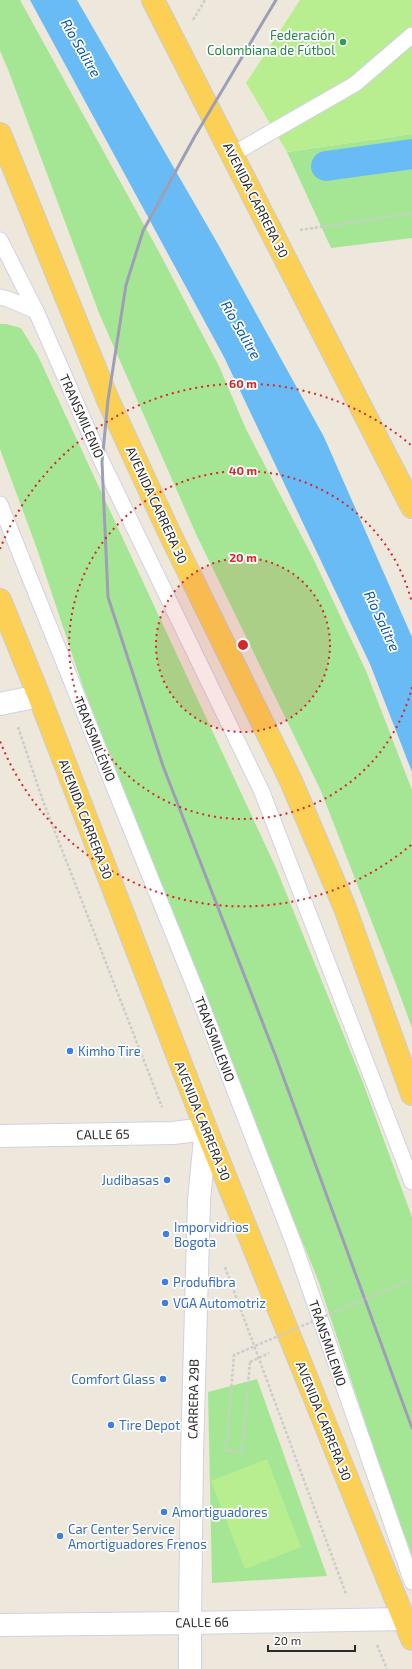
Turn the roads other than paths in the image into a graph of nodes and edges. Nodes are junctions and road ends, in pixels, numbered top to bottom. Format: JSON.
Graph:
{"nodes":[{"id":1,"x":153,"y":0,"type":"edge"},
{"id":2,"x":412,"y":35,"type":"edge"},
{"id":3,"x":0,"y":134,"type":"edge"},
{"id":4,"x":233,"y":154,"type":"junction"},
{"id":5,"x":0,"y":240,"type":"edge"},
{"id":6,"x":0,"y":297,"type":"edge"},
{"id":7,"x":36,"y":311,"type":"junction"},
{"id":8,"x":0,"y":504,"type":"edge"},
{"id":9,"x":412,"y":507,"type":"edge"},
{"id":10,"x":0,"y":600,"type":"edge"},
{"id":11,"x":39,"y":696,"type":"junction"},
{"id":12,"x":0,"y":704,"type":"edge"},
{"id":13,"x":412,"y":1094,"type":"edge"},
{"id":14,"x":206,"y":1129,"type":"junction"},
{"id":15,"x":0,"y":1136,"type":"edge"},
{"id":16,"x":412,"y":1182,"type":"edge"},
{"id":17,"x":412,"y":1582,"type":"edge"},
{"id":18,"x":190,"y":1622,"type":"junction"},
{"id":19,"x":0,"y":1625,"type":"edge"},
{"id":20,"x":408,"y":1629,"type":"edge"},
{"id":21,"x":190,"y":1669,"type":"edge"}],
"edges":[{"from":1,"to":4,"type":"highway","name":"AVENIDA CARRERA 30"},
{"from":2,"to":4,"type":"lane"},
{"from":3,"to":13,"type":"highway","name":"AVENIDA CARRERA 30"},
{"from":4,"to":9,"type":"highway","name":"AVENIDA CARRERA 30"},
{"from":5,"to":7,"type":"lane","name":"TRANSMILENIO"},
{"from":6,"to":7,"type":"lane"},
{"from":7,"to":16,"type":"lane","name":"TRANSMILENIO"},
{"from":8,"to":17,"type":"lane","name":"TRANSMILENIO"},
{"from":10,"to":11,"type":"highway","name":"AVENIDA CARRERA 30"},
{"from":11,"to":12,"type":"street"},
{"from":11,"to":14,"type":"highway","name":"AVENIDA CARRERA 30"},
{"from":14,"to":15,"type":"street","name":"CALLE 65"},
{"from":14,"to":18,"type":"street","name":"CARRERA 29B"},
{"from":14,"to":20,"type":"highway","name":"AVENIDA CARRERA 30"},
{"from":18,"to":19,"type":"street","name":"CALLE 66"},
{"from":18,"to":20,"type":"street","name":"CALLE 66"},
{"from":18,"to":21,"type":"street","name":"CARRERA 29B"}]}
